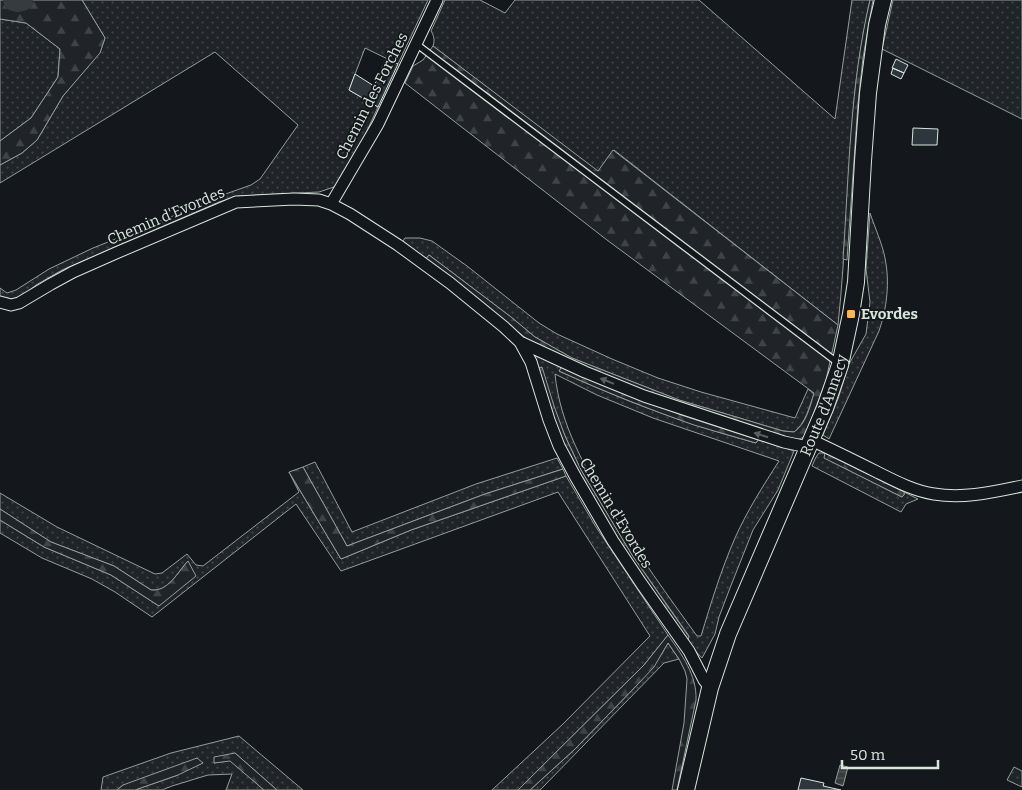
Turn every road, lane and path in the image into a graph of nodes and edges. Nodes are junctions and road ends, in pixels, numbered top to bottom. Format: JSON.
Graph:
{"nodes":[{"id":1,"x":437,"y":0,"type":"edge"},
{"id":2,"x":883,"y":0,"type":"edge"},
{"id":3,"x":415,"y":42,"type":"junction"},
{"id":4,"x":331,"y":204,"type":"junction"},
{"id":5,"x":0,"y":302,"type":"edge"},
{"id":6,"x":520,"y":342,"type":"junction"},
{"id":7,"x":840,"y":365,"type":"junction"},
{"id":8,"x":809,"y":444,"type":"junction"},
{"id":9,"x":1022,"y":486,"type":"edge"},
{"id":10,"x":710,"y":688,"type":"junction"},
{"id":11,"x":686,"y":790,"type":"edge"}],
"edges":[{"from":1,"to":3,"type":"street","name":"Chemin des Forches"},
{"from":2,"to":7,"type":"main road","name":"Route d'Annecy"},
{"from":3,"to":4,"type":"street","name":"Chemin des Forches"},
{"from":3,"to":7,"type":"lane"},
{"from":4,"to":5,"type":"street","name":"Chemin d'Evordes"},
{"from":4,"to":6,"type":"street","name":"Chemin d'Evordes"},
{"from":8,"to":6,"type":"street","name":"Chemin d'Evordes","one_way":true},
{"from":6,"to":10,"type":"street","name":"Chemin d'Evordes"},
{"from":7,"to":8,"type":"main road","name":"Route d'Annecy"},
{"from":8,"to":9,"type":"street","name":"Chemin d'Evordes"},
{"from":8,"to":10,"type":"main road","name":"Route d'Annecy"},
{"from":10,"to":11,"type":"main road","name":"Route d'Annecy"}]}
